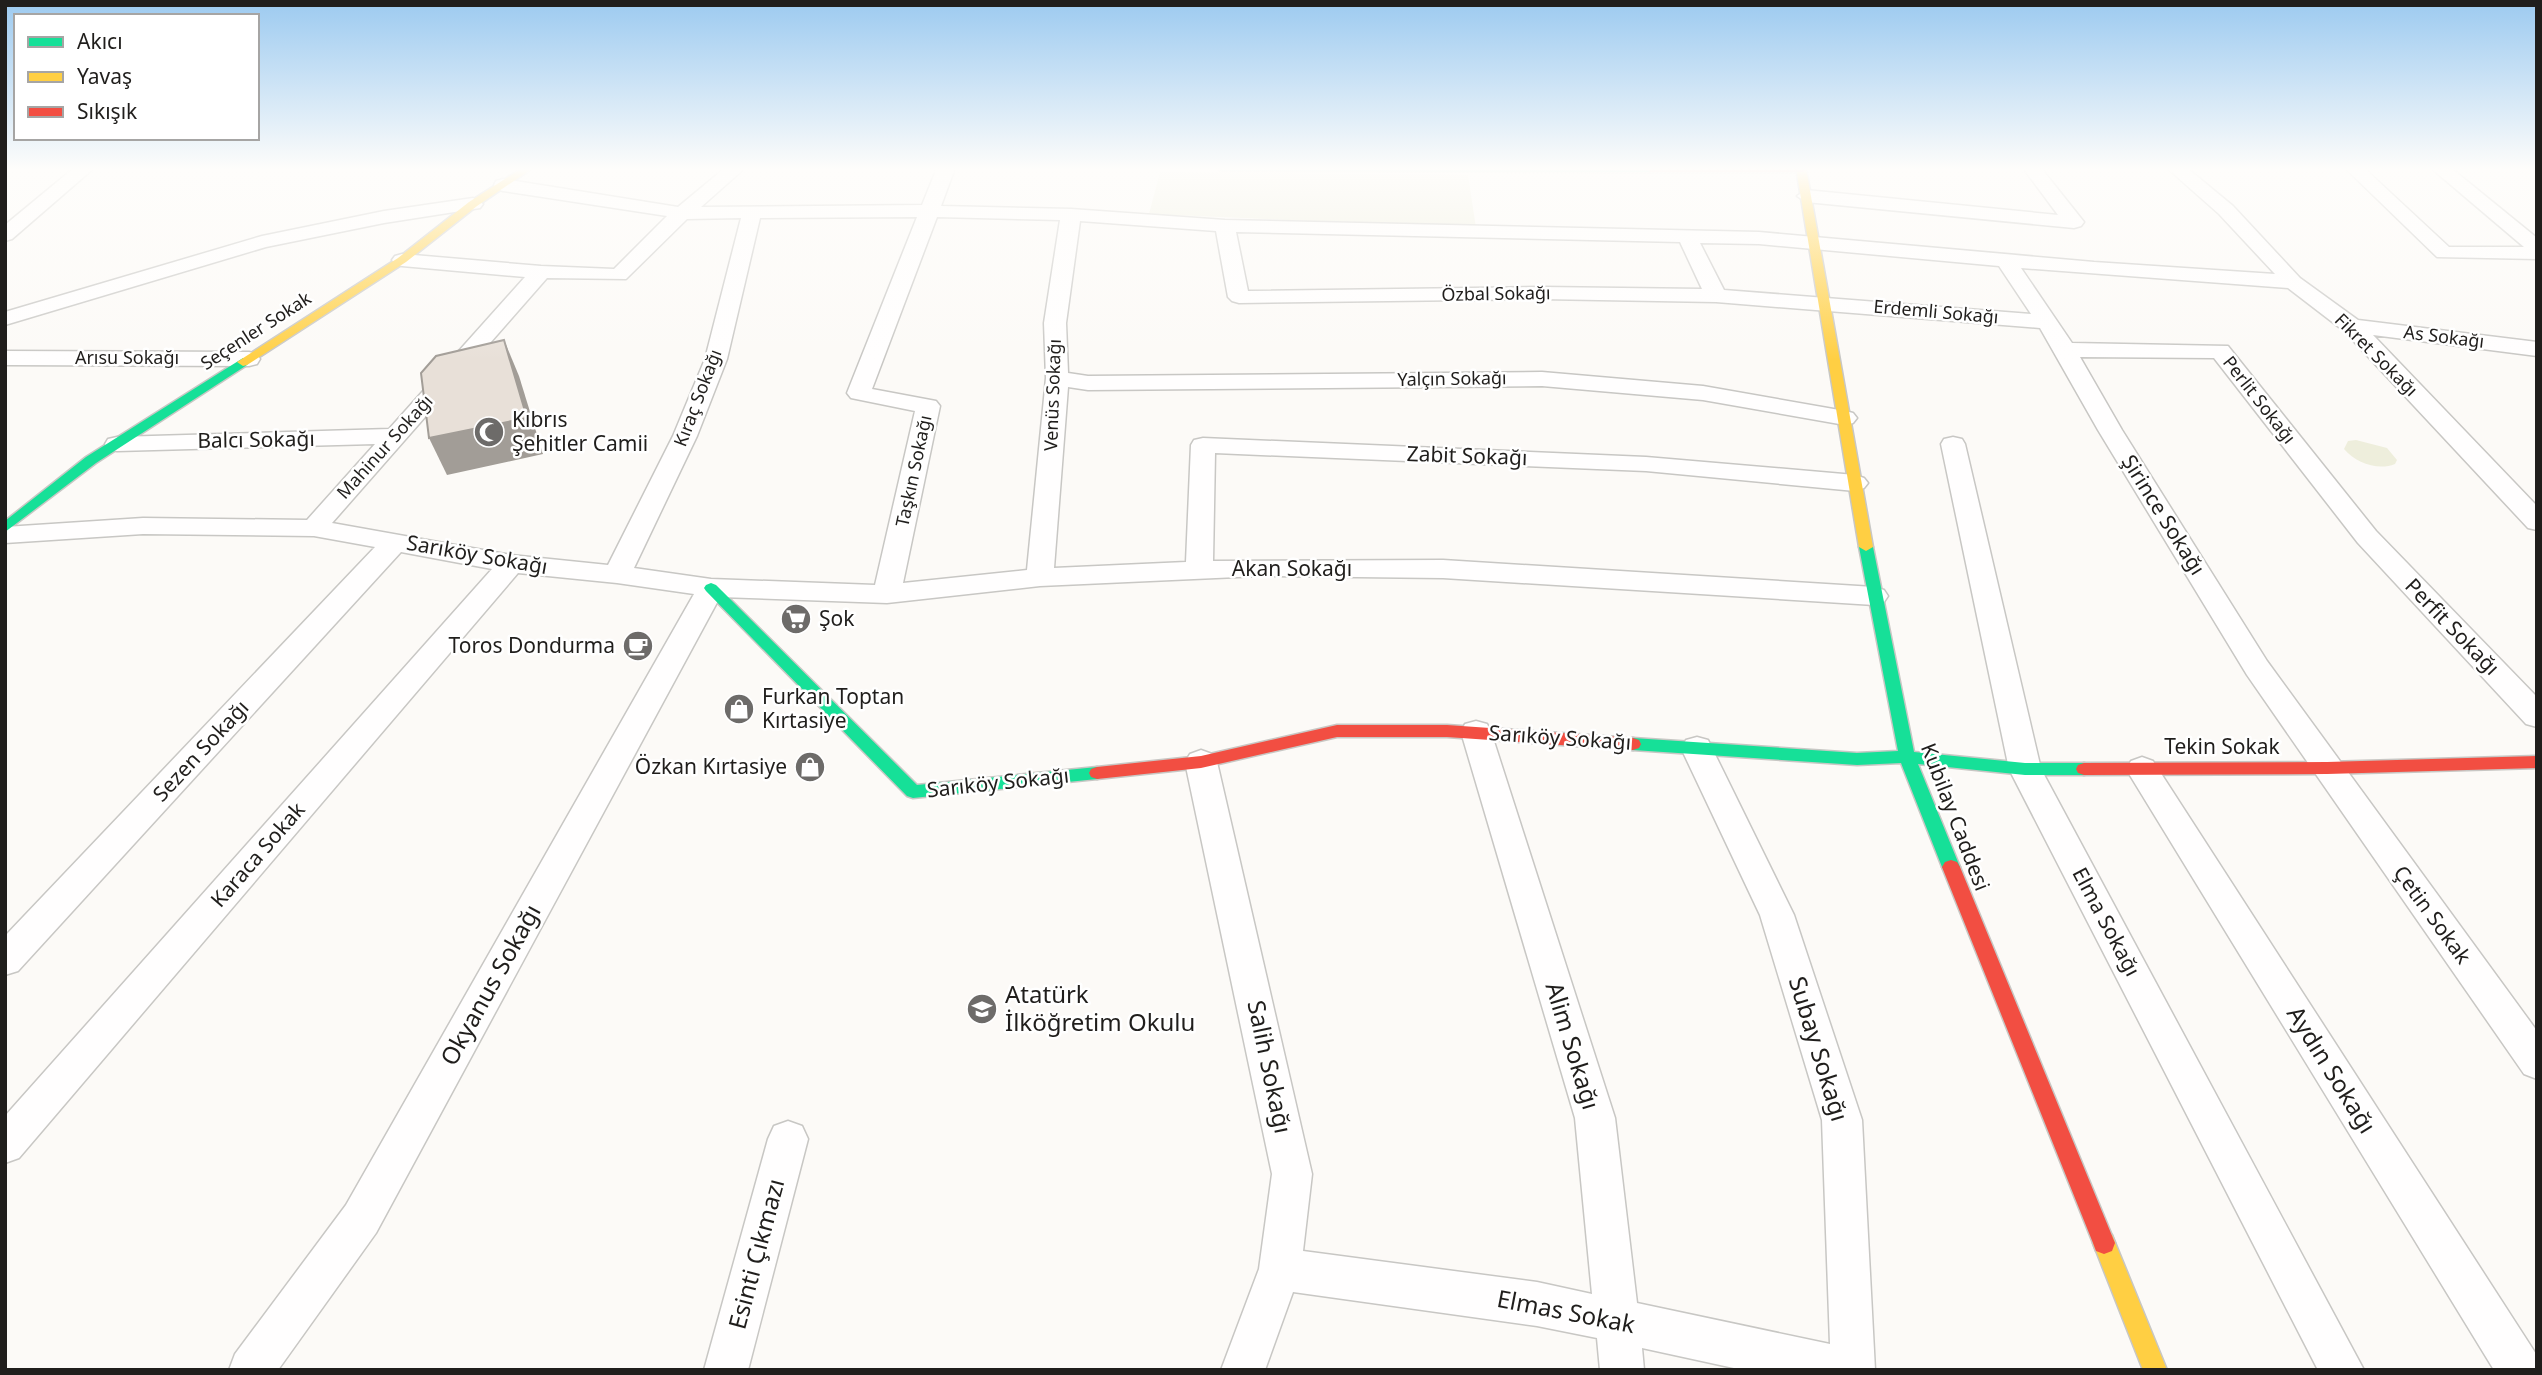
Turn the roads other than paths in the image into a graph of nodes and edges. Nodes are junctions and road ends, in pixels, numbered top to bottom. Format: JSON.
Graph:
{"nodes":[{"id":1,"x":310,"y":232,"type":"edge"},
{"id":2,"x":437,"y":232,"type":"edge"},
{"id":3,"x":663,"y":232,"type":"edge"},
{"id":4,"x":747,"y":232,"type":"edge"},
{"id":5,"x":922,"y":232,"type":"edge"},
{"id":6,"x":1068,"y":232,"type":"edge"},
{"id":7,"x":1226,"y":232,"type":"edge"},
{"id":8,"x":1510,"y":232,"type":"edge"},
{"id":9,"x":1813,"y":232,"type":"edge"},
{"id":10,"x":2247,"y":232,"type":"edge"},
{"id":11,"x":2422,"y":232,"type":"edge"},
{"id":12,"x":2515,"y":232,"type":"edge"},
{"id":13,"x":1687,"y":236,"type":"junction"},
{"id":14,"x":1815,"y":243,"type":"junction"},
{"id":15,"x":2537,"y":251,"type":"edge"},
{"id":16,"x":2005,"y":259,"type":"junction"},
{"id":17,"x":402,"y":260,"type":"junction"},
{"id":18,"x":541,"y":272,"type":"junction"},
{"id":19,"x":2293,"y":282,"type":"junction"},
{"id":20,"x":1716,"y":296,"type":"junction"},
{"id":21,"x":1826,"y":303,"type":"junction"},
{"id":22,"x":5,"y":319,"type":"edge"},
{"id":23,"x":2045,"y":322,"type":"junction"},
{"id":24,"x":2352,"y":326,"type":"junction"},
{"id":25,"x":2537,"y":349,"type":"edge"},
{"id":26,"x":2065,"y":350,"type":"junction"},
{"id":27,"x":5,"y":358,"type":"edge"},
{"id":28,"x":249,"y":359,"type":"junction"},
{"id":29,"x":1057,"y":378,"type":"junction"},
{"id":30,"x":1845,"y":418,"type":"junction"},
{"id":31,"x":395,"y":436,"type":"junction"},
{"id":32,"x":117,"y":444,"type":"junction"},
{"id":33,"x":1953,"y":444,"type":"dead end"},
{"id":34,"x":1855,"y":483,"type":"junction"},
{"id":35,"x":2537,"y":522,"type":"edge"},
{"id":36,"x":5,"y":527,"type":"edge"},
{"id":37,"x":314,"y":528,"type":"junction"},
{"id":38,"x":5,"y":534,"type":"edge"},
{"id":39,"x":2367,"y":537,"type":"joint"},
{"id":40,"x":396,"y":541,"type":"junction"},
{"id":41,"x":511,"y":564,"type":"junction"},
{"id":42,"x":1199,"y":570,"type":"junction"},
{"id":43,"x":617,"y":574,"type":"junction"},
{"id":44,"x":1040,"y":577,"type":"junction"},
{"id":45,"x":711,"y":588,"type":"junction"},
{"id":46,"x":887,"y":594,"type":"junction"},
{"id":47,"x":1874,"y":596,"type":"junction"},
{"id":48,"x":2537,"y":716,"type":"edge"},
{"id":49,"x":1476,"y":732,"type":"junction"},
{"id":50,"x":1697,"y":748,"type":"junction"},
{"id":51,"x":1907,"y":757,"type":"junction"},
{"id":52,"x":1201,"y":762,"type":"junction"},
{"id":53,"x":2537,"y":762,"type":"edge"},
{"id":54,"x":2327,"y":768,"type":"junction"},
{"id":55,"x":2025,"y":769,"type":"junction"},
{"id":56,"x":2142,"y":769,"type":"junction"},
{"id":57,"x":5,"y":960,"type":"edge"},
{"id":58,"x":2537,"y":1062,"type":"edge"},
{"id":59,"x":789,"y":1139,"type":"dead end"},
{"id":60,"x":5,"y":1146,"type":"edge"},
{"id":61,"x":1280,"y":1269,"type":"junction"},
{"id":62,"x":1615,"y":1321,"type":"junction"},
{"id":63,"x":251,"y":1370,"type":"edge"},
{"id":64,"x":726,"y":1370,"type":"edge"},
{"id":65,"x":1243,"y":1370,"type":"edge"},
{"id":66,"x":1622,"y":1370,"type":"edge"},
{"id":67,"x":1851,"y":1370,"type":"edge"},
{"id":68,"x":2155,"y":1370,"type":"edge"},
{"id":69,"x":2342,"y":1370,"type":"edge"},
{"id":70,"x":2520,"y":1370,"type":"edge"}],
"edges":[{"from":1,"to":22,"type":"street"},
{"from":2,"to":17,"type":"street","name":"Seçenler Sokak"},
{"from":3,"to":18,"type":"street"},
{"from":4,"to":43,"type":"street","name":"Kıraç Sokağı"},
{"from":5,"to":46,"type":"street","name":"Taşkın Sokağı"},
{"from":6,"to":29,"type":"street","name":"Venüs Sokağı"},
{"from":7,"to":20,"type":"street","name":"Özbal Sokağı"},
{"from":8,"to":13,"type":"street"},
{"from":9,"to":14,"type":"street","name":"Kubilay Caddesi"},
{"from":10,"to":19,"type":"street","name":"Fikret Sokağı"},
{"from":11,"to":15,"type":"street"},
{"from":12,"to":15,"type":"street"},
{"from":13,"to":14,"type":"street"},
{"from":13,"to":20,"type":"street"},
{"from":14,"to":16,"type":"street"},
{"from":14,"to":21,"type":"street","name":"Kubilay Caddesi"},
{"from":16,"to":19,"type":"street"},
{"from":16,"to":23,"type":"street","name":"Şirince Sokağı"},
{"from":17,"to":18,"type":"street"},
{"from":17,"to":28,"type":"street","name":"Seçenler Sokak"},
{"from":18,"to":31,"type":"street","name":"Mahinur Sokağı"},
{"from":19,"to":24,"type":"street","name":"Fikret Sokağı"},
{"from":20,"to":21,"type":"street","name":"Özbal Sokağı"},
{"from":21,"to":23,"type":"street","name":"Erdemli Sokağı"},
{"from":21,"to":30,"type":"street","name":"Kubilay Caddesi"},
{"from":23,"to":26,"type":"street","name":"Şirince Sokağı"},
{"from":24,"to":25,"type":"street","name":"As Sokağı"},
{"from":24,"to":35,"type":"street","name":"Fikret Sokağı"},
{"from":26,"to":39,"type":"street","name":"Perlit Sokağı"},
{"from":26,"to":54,"type":"street","name":"Şirince Sokağı"},
{"from":27,"to":28,"type":"street","name":"Arısu Sokağı"},
{"from":28,"to":32,"type":"street","name":"Seçenler Sokak"},
{"from":29,"to":30,"type":"street","name":"Yalçın Sokağı"},
{"from":29,"to":44,"type":"street","name":"Venüs Sokağı"},
{"from":30,"to":34,"type":"street","name":"Kubilay Caddesi"},
{"from":31,"to":32,"type":"street","name":"Balcı Sokağı"},
{"from":31,"to":37,"type":"street","name":"Mahinur Sokağı"},
{"from":32,"to":36,"type":"street","name":"Seçenler Sokak"},
{"from":33,"to":55,"type":"street","name":"Elma Sokağı"},
{"from":34,"to":42,"type":"street","name":"Zabit Sokağı"},
{"from":34,"to":47,"type":"street","name":"Kubilay Caddesi"},
{"from":37,"to":38,"type":"street","name":"Sarıköy Sokağı"},
{"from":37,"to":40,"type":"street","name":"Sarıköy Sokağı"},
{"from":39,"to":48,"type":"street","name":"Perfit Sokağı"},
{"from":40,"to":41,"type":"street","name":"Sarıköy Sokağı"},
{"from":40,"to":57,"type":"street","name":"Sezen Sokağı"},
{"from":41,"to":43,"type":"street","name":"Sarıköy Sokağı"},
{"from":41,"to":60,"type":"street","name":"Karaca Sokak"},
{"from":42,"to":44,"type":"street","name":"Akan Sokağı"},
{"from":42,"to":47,"type":"street","name":"Akan Sokağı"},
{"from":43,"to":45,"type":"street","name":"Sarıköy Sokağı"},
{"from":44,"to":46,"type":"street","name":"Akan Sokağı"},
{"from":45,"to":46,"type":"street","name":"Akan Sokağı"},
{"from":45,"to":52,"type":"street","name":"Sarıköy Sokağı"},
{"from":45,"to":63,"type":"street","name":"Okyanus Sokağı"},
{"from":47,"to":51,"type":"street","name":"Kubilay Caddesi"},
{"from":49,"to":50,"type":"street","name":"Sarıköy Sokağı"},
{"from":49,"to":52,"type":"street","name":"Sarıköy Sokağı"},
{"from":49,"to":62,"type":"street","name":"Alim Sokağı"},
{"from":50,"to":51,"type":"street","name":"Sarıköy Sokağı"},
{"from":50,"to":67,"type":"street","name":"Subay Sokağı"},
{"from":51,"to":55,"type":"street","name":"Tekin Sokak"},
{"from":51,"to":68,"type":"street","name":"Kubilay Caddesi"},
{"from":52,"to":61,"type":"street","name":"Salih Sokağı"},
{"from":53,"to":54,"type":"street","name":"Tekin Sokak"},
{"from":54,"to":56,"type":"street","name":"Tekin Sokak"},
{"from":54,"to":58,"type":"street","name":"Çetin Sokak"},
{"from":55,"to":56,"type":"street","name":"Tekin Sokak"},
{"from":55,"to":69,"type":"street","name":"Elma Sokağı"},
{"from":56,"to":70,"type":"street","name":"Aydın Sokağı"},
{"from":59,"to":64,"type":"street","name":"Esinti Çıkmazı"},
{"from":61,"to":62,"type":"street","name":"Elmas Sokak"},
{"from":61,"to":65,"type":"street","name":"Salih Sokağı"},
{"from":62,"to":66,"type":"street","name":"Alim Sokağı"},
{"from":62,"to":67,"type":"street","name":"Elmas Sokak"}]}
